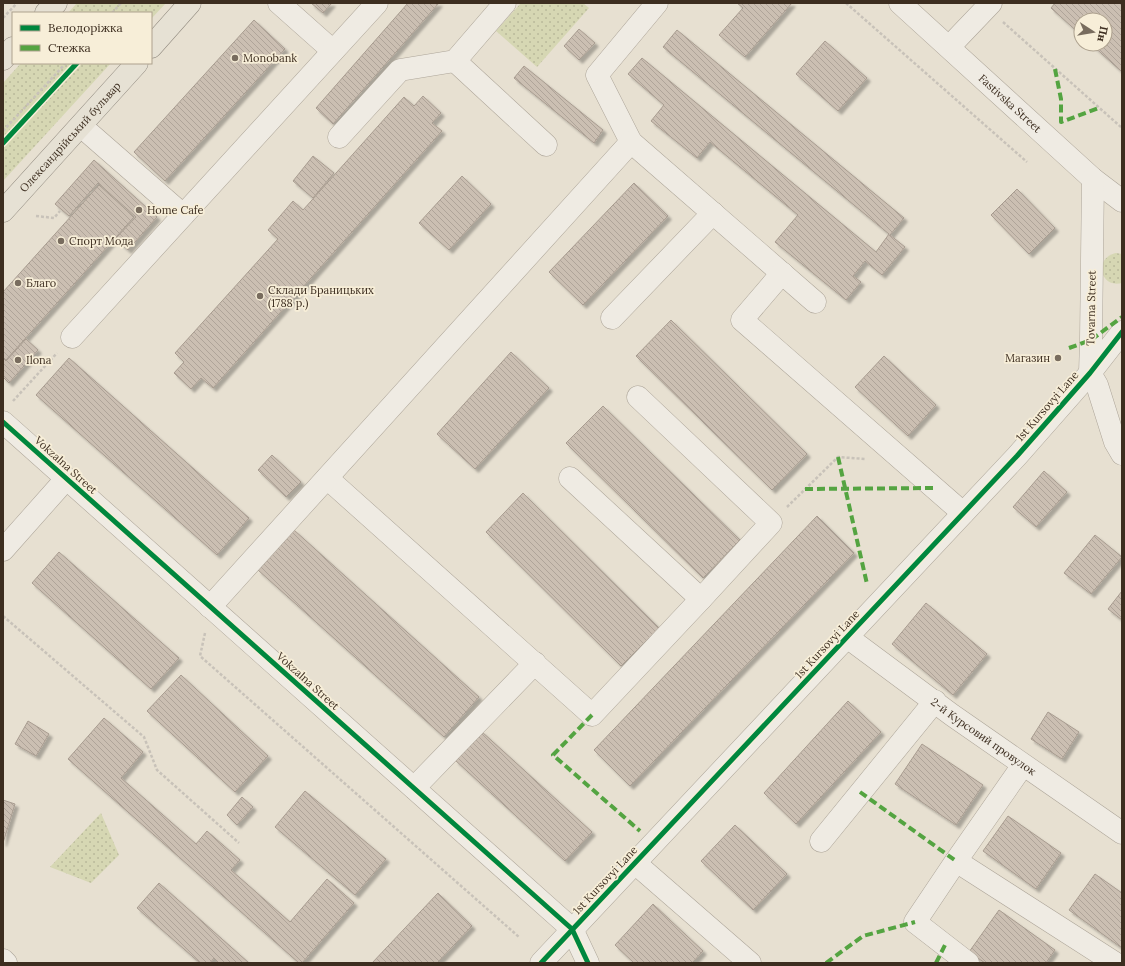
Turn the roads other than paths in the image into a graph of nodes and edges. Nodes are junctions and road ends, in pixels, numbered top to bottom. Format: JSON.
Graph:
{"nodes":[{"id":1,"x":56,"y":3,"type":"edge"},
{"id":2,"x":190,"y":3,"type":"edge"},
{"id":3,"x":279,"y":3,"type":"edge"},
{"id":4,"x":377,"y":3,"type":"edge"},
{"id":5,"x":505,"y":3,"type":"edge"},
{"id":6,"x":656,"y":3,"type":"edge"},
{"id":7,"x":900,"y":3,"type":"edge"},
{"id":8,"x":989,"y":5,"type":"edge"},
{"id":9,"x":47,"y":12,"type":"edge"},
{"id":10,"x":152,"y":46,"type":"edge"},
{"id":11,"x":949,"y":47,"type":"junction"},
{"id":12,"x":12,"y":49,"type":"edge"},
{"id":13,"x":333,"y":51,"type":"junction"},
{"id":14,"x":3,"y":59,"type":"edge"},
{"id":15,"x":455,"y":61,"type":"junction"},
{"id":16,"x":135,"y":64,"type":"edge"},
{"id":17,"x":81,"y":126,"type":"junction"},
{"id":18,"x":339,"y":137,"type":"dead end"},
{"id":19,"x":631,"y":142,"type":"junction"},
{"id":20,"x":546,"y":145,"type":"dead end"},
{"id":21,"x":1093,"y":179,"type":"junction"},
{"id":22,"x":1122,"y":200,"type":"edge"},
{"id":23,"x":3,"y":211,"type":"edge"},
{"id":24,"x":713,"y":213,"type":"junction"},
{"id":25,"x":182,"y":215,"type":"junction"},
{"id":26,"x":782,"y":273,"type":"junction"},
{"id":27,"x":816,"y":302,"type":"dead end"},
{"id":28,"x":612,"y":318,"type":"dead end"},
{"id":29,"x":1122,"y":332,"type":"edge"},
{"id":30,"x":72,"y":337,"type":"road end"},
{"id":31,"x":1090,"y":373,"type":"junction"},
{"id":32,"x":638,"y":397,"type":"dead end"},
{"id":33,"x":5,"y":414,"type":"edge"},
{"id":34,"x":1122,"y":454,"type":"edge"},
{"id":35,"x":66,"y":478,"type":"junction"},
{"id":36,"x":327,"y":478,"type":"junction"},
{"id":37,"x":570,"y":478,"type":"dead end"},
{"id":38,"x":963,"y":513,"type":"junction"},
{"id":39,"x":3,"y":550,"type":"edge"},
{"id":40,"x":701,"y":599,"type":"junction"},
{"id":41,"x":210,"y":607,"type":"junction"},
{"id":42,"x":847,"y":637,"type":"junction"},
{"id":43,"x":535,"y":663,"type":"junction"},
{"id":44,"x":935,"y":702,"type":"junction"},
{"id":45,"x":1024,"y":764,"type":"junction"},
{"id":46,"x":414,"y":788,"type":"junction"},
{"id":47,"x":1122,"y":833,"type":"edge"},
{"id":48,"x":821,"y":841,"type":"dead end"},
{"id":49,"x":956,"y":861,"type":"junction"},
{"id":50,"x":635,"y":863,"type":"junction"},
{"id":51,"x":572,"y":929,"type":"junction"},
{"id":52,"x":3,"y":960,"type":"edge"},
{"id":53,"x":6,"y":963,"type":"edge"},
{"id":54,"x":541,"y":963,"type":"edge"},
{"id":55,"x":588,"y":963,"type":"edge"},
{"id":56,"x":750,"y":963,"type":"edge"},
{"id":57,"x":968,"y":963,"type":"edge"},
{"id":58,"x":1115,"y":963,"type":"edge"}],
"edges":[{"from":1,"to":9,"type":"main road"},
{"from":2,"to":10,"type":"main road"},
{"from":3,"to":13,"type":"street"},
{"from":4,"to":13,"type":"street"},
{"from":5,"to":15,"type":"street"},
{"from":6,"to":19,"type":"street"},
{"from":7,"to":11,"type":"street","name":"Fastivska Street"},
{"from":8,"to":11,"type":"street"},
{"from":11,"to":21,"type":"street","name":"Fastivska Street"},
{"from":12,"to":14,"type":"main road"},
{"from":13,"to":25,"type":"street"},
{"from":15,"to":18,"type":"street"},
{"from":15,"to":20,"type":"street"},
{"from":16,"to":17,"type":"main road","name":"Олександрійський бульвар"},
{"from":17,"to":23,"type":"main road","name":"Олександрійський бульвар"},
{"from":17,"to":25,"type":"street"},
{"from":19,"to":24,"type":"street"},
{"from":19,"to":36,"type":"street"},
{"from":21,"to":22,"type":"street","name":"Fastivska Street"},
{"from":21,"to":31,"type":"street","name":"Tovarna Street"},
{"from":24,"to":26,"type":"street"},
{"from":24,"to":28,"type":"street"},
{"from":25,"to":30,"type":"street"},
{"from":26,"to":27,"type":"street"},
{"from":26,"to":38,"type":"street"},
{"from":29,"to":31,"type":"street","name":"1st Kursovyi Lane"},
{"from":31,"to":34,"type":"street","name":"Tovarna Street"},
{"from":31,"to":38,"type":"street","name":"1st Kursovyi Lane"},
{"from":32,"to":40,"type":"street"},
{"from":33,"to":35,"type":"street","name":"Vokzalna Street"},
{"from":35,"to":39,"type":"street"},
{"from":35,"to":41,"type":"street","name":"Vokzalna Street"},
{"from":36,"to":41,"type":"street"},
{"from":36,"to":43,"type":"street"},
{"from":37,"to":40,"type":"street"},
{"from":38,"to":42,"type":"street","name":"1st Kursovyi Lane"},
{"from":40,"to":43,"type":"street"},
{"from":41,"to":46,"type":"street","name":"Vokzalna Street"},
{"from":42,"to":44,"type":"street","name":"2-й Курсовий провулок"},
{"from":42,"to":50,"type":"street","name":"1st Kursovyi Lane"},
{"from":43,"to":46,"type":"street"},
{"from":44,"to":45,"type":"street","name":"2-й Курсовий провулок"},
{"from":44,"to":48,"type":"street"},
{"from":45,"to":47,"type":"street","name":"2-й Курсовий провулок"},
{"from":45,"to":49,"type":"street"},
{"from":46,"to":51,"type":"street","name":"Vokzalna Street"},
{"from":49,"to":57,"type":"street"},
{"from":49,"to":58,"type":"street"},
{"from":50,"to":51,"type":"street","name":"1st Kursovyi Lane"},
{"from":50,"to":56,"type":"street"},
{"from":51,"to":54,"type":"street","name":"1st Kursovyi Lane"},
{"from":51,"to":55,"type":"street","name":"Vokzalna Street"},
{"from":52,"to":53,"type":"street"}]}
